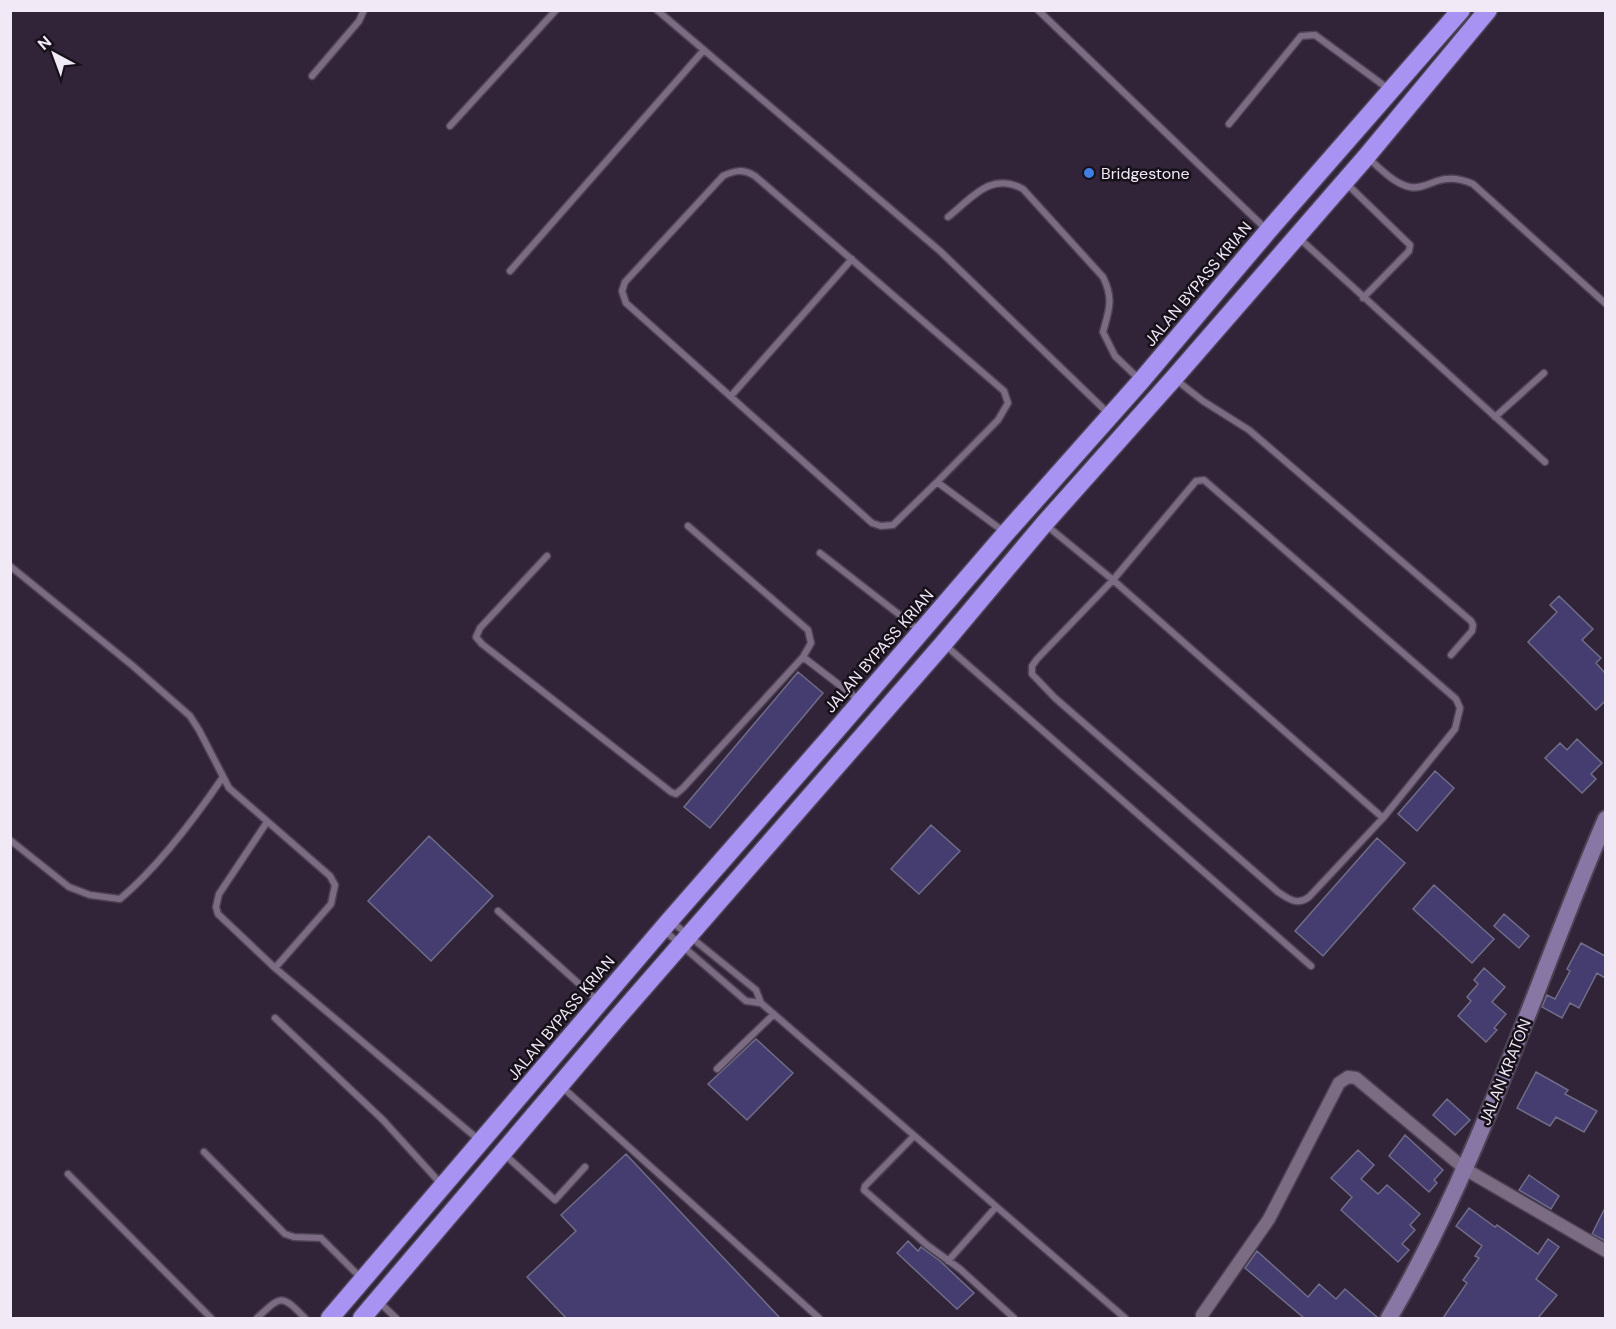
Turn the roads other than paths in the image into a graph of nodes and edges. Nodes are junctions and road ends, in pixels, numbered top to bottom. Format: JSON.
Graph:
{"nodes":[{"id":1,"x":364,"y":10,"type":"edge"},
{"id":2,"x":556,"y":10,"type":"edge"},
{"id":3,"x":657,"y":10,"type":"edge"},
{"id":4,"x":1038,"y":10,"type":"edge"},
{"id":5,"x":1461,"y":10,"type":"edge"},
{"id":6,"x":1488,"y":10,"type":"edge"},
{"id":7,"x":703,"y":51,"type":"junction"},
{"id":8,"x":312,"y":76,"type":"dead end"},
{"id":9,"x":1392,"y":91,"type":"junction"},
{"id":10,"x":1229,"y":124,"type":"dead end"},
{"id":11,"x":450,"y":126,"type":"dead end"},
{"id":12,"x":1365,"y":157,"type":"junction"},
{"id":13,"x":1344,"y":181,"type":"junction"},
{"id":14,"x":948,"y":217,"type":"dead end"},
{"id":15,"x":1268,"y":231,"type":"junction"},
{"id":16,"x":1296,"y":235,"type":"junction"},
{"id":17,"x":852,"y":259,"type":"junction"},
{"id":18,"x":510,"y":271,"type":"dead end"},
{"id":19,"x":1363,"y":298,"type":"junction"},
{"id":20,"x":1605,"y":304,"type":"edge"},
{"id":21,"x":1544,"y":373,"type":"dead end"},
{"id":22,"x":1174,"y":378,"type":"junction"},
{"id":23,"x":1141,"y":381,"type":"junction"},
{"id":24,"x":731,"y":396,"type":"junction"},
{"id":25,"x":1110,"y":415,"type":"junction"},
{"id":26,"x":1495,"y":417,"type":"junction"},
{"id":27,"x":1545,"y":462,"type":"dead end"},
{"id":28,"x":938,"y":482,"type":"junction"},
{"id":29,"x":1044,"y":524,"type":"junction"},
{"id":30,"x":688,"y":526,"type":"dead end"},
{"id":31,"x":1006,"y":533,"type":"junction"},
{"id":32,"x":820,"y":553,"type":"dead end"},
{"id":33,"x":547,"y":556,"type":"dead end"},
{"id":34,"x":10,"y":566,"type":"edge"},
{"id":35,"x":1113,"y":580,"type":"junction"},
{"id":36,"x":921,"y":632,"type":"junction"},
{"id":37,"x":943,"y":644,"type":"junction"},
{"id":38,"x":1452,"y":655,"type":"dead end"},
{"id":39,"x":803,"y":657,"type":"junction"},
{"id":40,"x":861,"y":701,"type":"junction"},
{"id":41,"x":223,"y":777,"type":"junction"},
{"id":42,"x":1383,"y":818,"type":"junction"},
{"id":43,"x":1605,"y":819,"type":"edge"},
{"id":44,"x":267,"y":822,"type":"junction"},
{"id":45,"x":10,"y":840,"type":"edge"},
{"id":46,"x":498,"y":911,"type":"dead end"},
{"id":47,"x":666,"y":924,"type":"junction"},
{"id":48,"x":685,"y":941,"type":"junction"},
{"id":49,"x":1311,"y":966,"type":"dead end"},
{"id":50,"x":275,"y":968,"type":"junction"},
{"id":51,"x":599,"y":1003,"type":"junction"},
{"id":52,"x":761,"y":1003,"type":"junction"},
{"id":53,"x":774,"y":1014,"type":"junction"},
{"id":54,"x":275,"y":1018,"type":"dead end"},
{"id":55,"x":717,"y":1069,"type":"dead end"},
{"id":56,"x":561,"y":1086,"type":"junction"},
{"id":57,"x":914,"y":1136,"type":"junction"},
{"id":58,"x":481,"y":1142,"type":"junction"},
{"id":59,"x":204,"y":1152,"type":"dead end"},
{"id":60,"x":503,"y":1154,"type":"junction"},
{"id":61,"x":585,"y":1167,"type":"dead end"},
{"id":62,"x":1465,"y":1169,"type":"junction"},
{"id":63,"x":68,"y":1174,"type":"dead end"},
{"id":64,"x":443,"y":1186,"type":"junction"},
{"id":65,"x":996,"y":1208,"type":"junction"},
{"id":66,"x":1605,"y":1251,"type":"edge"},
{"id":67,"x":948,"y":1262,"type":"junction"},
{"id":68,"x":362,"y":1279,"type":"junction"},
{"id":69,"x":378,"y":1300,"type":"junction"},
{"id":70,"x":1201,"y":1317,"type":"edge"},
{"id":71,"x":211,"y":1318,"type":"edge"},
{"id":72,"x":257,"y":1318,"type":"edge"},
{"id":73,"x":305,"y":1318,"type":"edge"},
{"id":74,"x":330,"y":1318,"type":"edge"},
{"id":75,"x":362,"y":1318,"type":"edge"},
{"id":76,"x":396,"y":1318,"type":"edge"},
{"id":77,"x":819,"y":1318,"type":"edge"},
{"id":78,"x":1014,"y":1318,"type":"edge"},
{"id":79,"x":1125,"y":1318,"type":"edge"},
{"id":80,"x":1389,"y":1318,"type":"edge"}],
"edges":[{"from":1,"to":8,"type":"lane"},
{"from":2,"to":11,"type":"lane"},
{"from":3,"to":7,"type":"lane"},
{"from":4,"to":15,"type":"lane"},
{"from":5,"to":9,"type":"highway","name":"JALAN BYPASS KRIAN"},
{"from":6,"to":12,"type":"highway"},
{"from":7,"to":18,"type":"lane"},
{"from":7,"to":25,"type":"lane"},
{"from":9,"to":10,"type":"lane"},
{"from":9,"to":15,"type":"highway","name":"JALAN BYPASS KRIAN"},
{"from":12,"to":13,"type":"highway"},
{"from":12,"to":20,"type":"lane"},
{"from":13,"to":16,"type":"highway"},
{"from":13,"to":19,"type":"lane"},
{"from":14,"to":23,"type":"lane"},
{"from":15,"to":23,"type":"highway","name":"JALAN BYPASS KRIAN"},
{"from":16,"to":19,"type":"lane"},
{"from":16,"to":22,"type":"highway"},
{"from":17,"to":24,"type":"lane"},
{"from":17,"to":24,"type":"lane"},
{"from":17,"to":28,"type":"lane"},
{"from":19,"to":26,"type":"lane"},
{"from":21,"to":26,"type":"lane"},
{"from":22,"to":29,"type":"highway"},
{"from":22,"to":38,"type":"lane"},
{"from":23,"to":25,"type":"highway","name":"JALAN BYPASS KRIAN"},
{"from":24,"to":28,"type":"lane"},
{"from":25,"to":31,"type":"highway","name":"JALAN BYPASS KRIAN"},
{"from":26,"to":27,"type":"lane"},
{"from":28,"to":31,"type":"lane"},
{"from":29,"to":35,"type":"lane"},
{"from":29,"to":37,"type":"highway"},
{"from":30,"to":39,"type":"lane"},
{"from":31,"to":36,"type":"highway","name":"JALAN BYPASS KRIAN"},
{"from":32,"to":36,"type":"lane"},
{"from":33,"to":39,"type":"lane"},
{"from":34,"to":41,"type":"lane"},
{"from":35,"to":42,"type":"lane"},
{"from":35,"to":42,"type":"lane"},
{"from":35,"to":42,"type":"lane"},
{"from":36,"to":40,"type":"highway","name":"JALAN BYPASS KRIAN"},
{"from":37,"to":48,"type":"highway"},
{"from":37,"to":49,"type":"lane"},
{"from":39,"to":40,"type":"lane"},
{"from":40,"to":47,"type":"highway","name":"JALAN BYPASS KRIAN"},
{"from":41,"to":44,"type":"lane"},
{"from":41,"to":45,"type":"lane"},
{"from":43,"to":62,"type":"street","name":"JALAN KRATON"},
{"from":44,"to":50,"type":"lane"},
{"from":44,"to":50,"type":"lane"},
{"from":46,"to":51,"type":"lane"},
{"from":47,"to":48,"type":"lane"},
{"from":47,"to":48,"type":"lane"},
{"from":47,"to":51,"type":"highway","name":"JALAN BYPASS KRIAN"},
{"from":48,"to":52,"type":"lane"},
{"from":48,"to":52,"type":"lane"},
{"from":48,"to":56,"type":"highway"},
{"from":50,"to":58,"type":"lane"},
{"from":51,"to":58,"type":"highway","name":"JALAN BYPASS KRIAN"},
{"from":52,"to":53,"type":"lane"},
{"from":53,"to":55,"type":"lane"},
{"from":53,"to":57,"type":"lane"},
{"from":54,"to":64,"type":"lane"},
{"from":56,"to":60,"type":"highway"},
{"from":56,"to":77,"type":"lane"},
{"from":57,"to":65,"type":"lane"},
{"from":57,"to":67,"type":"lane"},
{"from":58,"to":64,"type":"highway","name":"JALAN BYPASS KRIAN"},
{"from":59,"to":68,"type":"lane"},
{"from":60,"to":61,"type":"lane"},
{"from":60,"to":69,"type":"highway"},
{"from":62,"to":66,"type":"street"},
{"from":62,"to":70,"type":"street"},
{"from":62,"to":80,"type":"street","name":"JALAN KRATON"},
{"from":63,"to":71,"type":"lane"},
{"from":64,"to":68,"type":"highway","name":"JALAN BYPASS KRIAN"},
{"from":65,"to":67,"type":"lane"},
{"from":65,"to":79,"type":"lane"},
{"from":67,"to":78,"type":"lane"},
{"from":68,"to":74,"type":"highway","name":"JALAN BYPASS KRIAN"},
{"from":69,"to":75,"type":"highway"},
{"from":69,"to":76,"type":"lane"},
{"from":72,"to":73,"type":"lane"}]}
